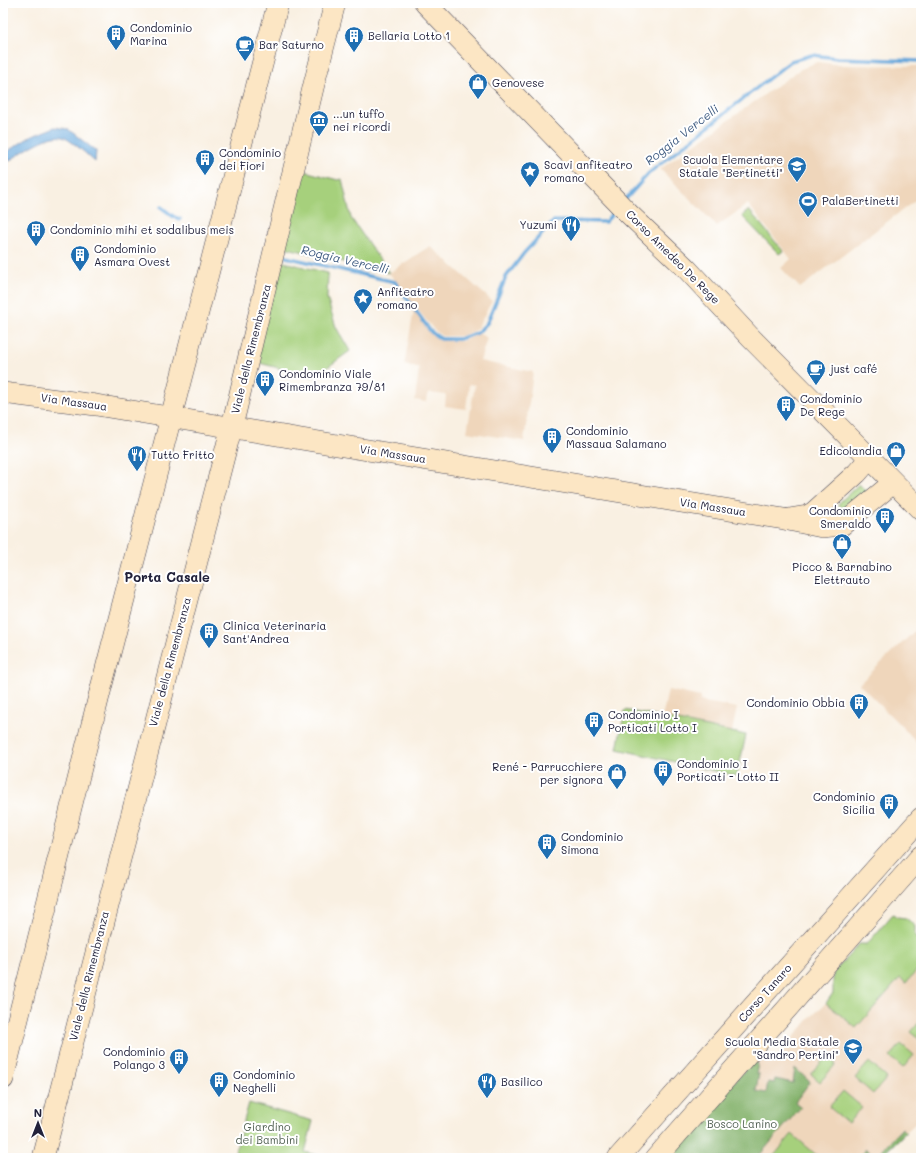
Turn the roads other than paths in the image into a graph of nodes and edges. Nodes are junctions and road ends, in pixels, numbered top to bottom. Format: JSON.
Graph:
{"nodes":[{"id":1,"x":278,"y":3,"type":"edge"},
{"id":2,"x":335,"y":3,"type":"edge"},
{"id":3,"x":425,"y":3,"type":"edge"},
{"id":4,"x":3,"y":392,"type":"edge"},
{"id":5,"x":172,"y":418,"type":"junction"},
{"id":6,"x":232,"y":428,"type":"junction"},
{"id":7,"x":870,"y":458,"type":"junction"},
{"id":8,"x":893,"y":483,"type":"junction"},
{"id":9,"x":921,"y":510,"type":"edge"},
{"id":10,"x":784,"y":519,"type":"junction"},
{"id":11,"x":921,"y":818,"type":"edge"},
{"id":12,"x":921,"y":856,"type":"edge"},
{"id":13,"x":3,"y":1079,"type":"edge"},
{"id":14,"x":43,"y":1158,"type":"edge"},
{"id":15,"x":618,"y":1158,"type":"edge"},
{"id":16,"x":656,"y":1158,"type":"edge"}],
"edges":[{"from":1,"to":5,"type":"street"},
{"from":2,"to":6,"type":"street","name":"Viale della Rimembranza"},
{"from":3,"to":7,"type":"street","name":"Corso Amedeo De Rege"},
{"from":4,"to":5,"type":"street","name":"Via Massaua"},
{"from":5,"to":6,"type":"street","name":"Via Massaua"},
{"from":5,"to":13,"type":"street"},
{"from":6,"to":10,"type":"street","name":"Via Massaua"},
{"from":6,"to":14,"type":"street","name":"Viale della Rimembranza"},
{"from":7,"to":8,"type":"street","name":"Corso Amedeo De Rege"},
{"from":7,"to":10,"type":"street"},
{"from":8,"to":9,"type":"street","name":"Corso Amedeo De Rege"},
{"from":8,"to":10,"type":"street","name":"Via Massaua"},
{"from":11,"to":15,"type":"street","name":"Corso Tanaro"},
{"from":12,"to":16,"type":"street"}]}
